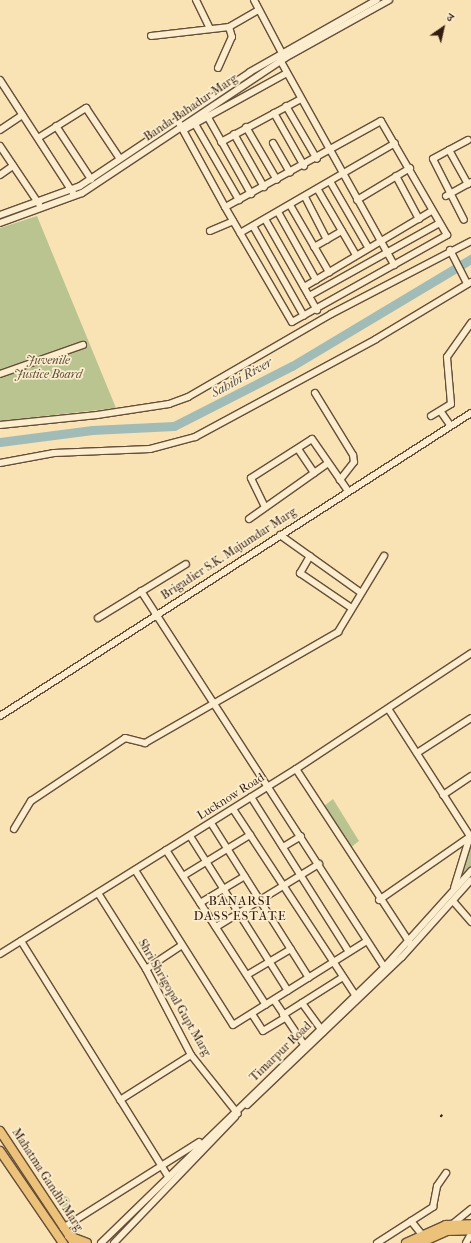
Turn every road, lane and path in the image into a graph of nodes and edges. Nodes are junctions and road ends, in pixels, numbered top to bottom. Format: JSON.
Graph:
{"nodes":[{"id":1,"x":196,"y":0,"type":"edge"},
{"id":2,"x":254,"y":0,"type":"edge"},
{"id":3,"x":377,"y":0,"type":"edge"},
{"id":4,"x":389,"y":0,"type":"edge"},
{"id":5,"x":259,"y":10,"type":"junction"},
{"id":6,"x":229,"y":27,"type":"junction"},
{"id":7,"x":210,"y":29,"type":"junction"},
{"id":8,"x":151,"y":36,"type":"dead end"},
{"id":9,"x":281,"y":57,"type":"junction"},
{"id":10,"x":218,"y":68,"type":"dead end"},
{"id":11,"x":287,"y":73,"type":"junction"},
{"id":12,"x":0,"y":80,"type":"edge"},
{"id":13,"x":300,"y":99,"type":"junction"},
{"id":14,"x":201,"y":103,"type":"junction"},
{"id":15,"x":286,"y":106,"type":"junction"},
{"id":16,"x":204,"y":110,"type":"junction"},
{"id":17,"x":274,"y":113,"type":"junction"},
{"id":18,"x":22,"y":115,"type":"junction"},
{"id":19,"x":208,"y":117,"type":"junction"},
{"id":20,"x":195,"y":124,"type":"junction"},
{"id":21,"x":182,"y":125,"type":"junction"},
{"id":22,"x":56,"y":126,"type":"junction"},
{"id":23,"x":246,"y":127,"type":"junction"},
{"id":24,"x":0,"y":130,"type":"edge"},
{"id":25,"x":234,"y":134,"type":"junction"},
{"id":26,"x":38,"y":138,"type":"junction"},
{"id":27,"x":468,"y":140,"type":"dead end"},
{"id":28,"x":221,"y":142,"type":"junction"},
{"id":29,"x":273,"y":143,"type":"dead end"},
{"id":30,"x":395,"y":143,"type":"junction"},
{"id":31,"x":0,"y":146,"type":"edge"},
{"id":32,"x":449,"y":150,"type":"junction"},
{"id":33,"x":329,"y":152,"type":"junction"},
{"id":34,"x":317,"y":159,"type":"junction"},
{"id":35,"x":120,"y":160,"type":"junction"},
{"id":36,"x":13,"y":166,"type":"junction"},
{"id":37,"x":304,"y":166,"type":"junction"},
{"id":38,"x":410,"y":168,"type":"junction"},
{"id":39,"x":101,"y":173,"type":"junction"},
{"id":40,"x":290,"y":173,"type":"junction"},
{"id":41,"x":0,"y":175,"type":"edge"},
{"id":42,"x":342,"y":176,"type":"junction"},
{"id":43,"x":396,"y":176,"type":"junction"},
{"id":44,"x":91,"y":179,"type":"junction"},
{"id":45,"x":104,"y":180,"type":"junction"},
{"id":46,"x":276,"y":180,"type":"junction"},
{"id":47,"x":330,"y":183,"type":"junction"},
{"id":48,"x":470,"y":183,"type":"edge"},
{"id":49,"x":264,"y":187,"type":"junction"},
{"id":50,"x":318,"y":190,"type":"junction"},
{"id":51,"x":73,"y":193,"type":"junction"},
{"id":52,"x":251,"y":194,"type":"junction"},
{"id":53,"x":448,"y":195,"type":"junction"},
{"id":54,"x":305,"y":197,"type":"junction"},
{"id":55,"x":239,"y":200,"type":"junction"},
{"id":56,"x":357,"y":200,"type":"junction"},
{"id":57,"x":38,"y":202,"type":"junction"},
{"id":58,"x":290,"y":206,"type":"junction"},
{"id":59,"x":225,"y":208,"type":"junction"},
{"id":60,"x":41,"y":209,"type":"junction"},
{"id":61,"x":278,"y":212,"type":"junction"},
{"id":62,"x":430,"y":212,"type":"dead end"},
{"id":63,"x":0,"y":215,"type":"edge"},
{"id":64,"x":265,"y":219,"type":"junction"},
{"id":65,"x":419,"y":219,"type":"junction"},
{"id":66,"x":233,"y":220,"type":"junction"},
{"id":67,"x":464,"y":220,"type":"dead end"},
{"id":68,"x":0,"y":223,"type":"edge"},
{"id":69,"x":438,"y":224,"type":"dead end"},
{"id":70,"x":253,"y":226,"type":"junction"},
{"id":71,"x":210,"y":231,"type":"dead end"},
{"id":72,"x":342,"y":231,"type":"junction"},
{"id":73,"x":240,"y":233,"type":"junction"},
{"id":74,"x":327,"y":240,"type":"junction"},
{"id":75,"x":380,"y":240,"type":"junction"},
{"id":76,"x":471,"y":241,"type":"edge"},
{"id":77,"x":314,"y":247,"type":"junction"},
{"id":78,"x":368,"y":247,"type":"junction"},
{"id":79,"x":450,"y":252,"type":"junction"},
{"id":80,"x":388,"y":253,"type":"junction"},
{"id":81,"x":356,"y":255,"type":"junction"},
{"id":82,"x":394,"y":265,"type":"junction"},
{"id":83,"x":329,"y":272,"type":"junction"},
{"id":84,"x":316,"y":280,"type":"junction"},
{"id":85,"x":469,"y":283,"type":"edge"},
{"id":86,"x":304,"y":287,"type":"junction"},
{"id":87,"x":309,"y":296,"type":"junction"},
{"id":88,"x":317,"y":310,"type":"junction"},
{"id":89,"x":304,"y":316,"type":"junction"},
{"id":90,"x":471,"y":324,"type":"edge"},
{"id":91,"x":83,"y":345,"type":"dead end"},
{"id":92,"x":0,"y":374,"type":"edge"},
{"id":93,"x":315,"y":393,"type":"dead end"},
{"id":94,"x":441,"y":412,"type":"junction"},
{"id":95,"x":471,"y":413,"type":"edge"},
{"id":96,"x":431,"y":416,"type":"dead end"},
{"id":97,"x":0,"y":425,"type":"edge"},
{"id":98,"x":450,"y":425,"type":"junction"},
{"id":99,"x":298,"y":448,"type":"junction"},
{"id":100,"x":0,"y":463,"type":"edge"},
{"id":101,"x":328,"y":463,"type":"junction"},
{"id":102,"x":314,"y":473,"type":"junction"},
{"id":103,"x":340,"y":480,"type":"junction"},
{"id":104,"x":348,"y":491,"type":"junction"},
{"id":105,"x":265,"y":507,"type":"junction"},
{"id":106,"x":248,"y":519,"type":"dead end"},
{"id":107,"x":280,"y":535,"type":"junction"},
{"id":108,"x":310,"y":556,"type":"junction"},
{"id":109,"x":384,"y":556,"type":"dead end"},
{"id":110,"x":186,"y":564,"type":"dead end"},
{"id":111,"x":141,"y":591,"type":"junction"},
{"id":112,"x":360,"y":592,"type":"junction"},
{"id":113,"x":350,"y":607,"type":"junction"},
{"id":114,"x":156,"y":615,"type":"junction"},
{"id":115,"x":98,"y":618,"type":"dead end"},
{"id":116,"x":471,"y":653,"type":"edge"},
{"id":117,"x":214,"y":704,"type":"junction"},
{"id":118,"x":389,"y":710,"type":"junction"},
{"id":119,"x":0,"y":716,"type":"edge"},
{"id":120,"x":471,"y":718,"type":"edge"},
{"id":121,"x":417,"y":753,"type":"junction"},
{"id":122,"x":296,"y":769,"type":"junction"},
{"id":123,"x":471,"y":776,"type":"edge"},
{"id":124,"x":269,"y":786,"type":"junction"},
{"id":125,"x":444,"y":795,"type":"junction"},
{"id":126,"x":251,"y":797,"type":"junction"},
{"id":127,"x":233,"y":809,"type":"junction"},
{"id":128,"x":210,"y":823,"type":"junction"},
{"id":129,"x":14,"y":829,"type":"dead end"},
{"id":130,"x":250,"y":835,"type":"junction"},
{"id":131,"x":190,"y":836,"type":"junction"},
{"id":132,"x":301,"y":836,"type":"junction"},
{"id":133,"x":471,"y":836,"type":"edge"},
{"id":134,"x":283,"y":848,"type":"junction"},
{"id":135,"x":228,"y":849,"type":"junction"},
{"id":136,"x":166,"y":850,"type":"junction"},
{"id":137,"x":206,"y":862,"type":"junction"},
{"id":138,"x":319,"y":864,"type":"junction"},
{"id":139,"x":135,"y":870,"type":"junction"},
{"id":140,"x":471,"y":871,"type":"edge"},
{"id":141,"x":300,"y":874,"type":"junction"},
{"id":142,"x":183,"y":876,"type":"junction"},
{"id":143,"x":245,"y":876,"type":"junction"},
{"id":144,"x":471,"y":880,"type":"edge"},
{"id":145,"x":283,"y":885,"type":"junction"},
{"id":146,"x":224,"y":889,"type":"junction"},
{"id":147,"x":453,"y":891,"type":"junction"},
{"id":148,"x":98,"y":893,"type":"junction"},
{"id":149,"x":259,"y":899,"type":"junction"},
{"id":150,"x":378,"y":900,"type":"junction"},
{"id":151,"x":453,"y":901,"type":"junction"},
{"id":152,"x":200,"y":903,"type":"junction"},
{"id":153,"x":239,"y":913,"type":"junction"},
{"id":154,"x":471,"y":922,"type":"edge"},
{"id":155,"x":216,"y":927,"type":"junction"},
{"id":156,"x":21,"y":940,"type":"junction"},
{"id":157,"x":367,"y":941,"type":"junction"},
{"id":158,"x":410,"y":944,"type":"junction"},
{"id":159,"x":182,"y":945,"type":"junction"},
{"id":160,"x":291,"y":949,"type":"junction"},
{"id":161,"x":349,"y":952,"type":"junction"},
{"id":162,"x":0,"y":954,"type":"edge"},
{"id":163,"x":270,"y":962,"type":"junction"},
{"id":164,"x":333,"y":962,"type":"junction"},
{"id":165,"x":146,"y":969,"type":"junction"},
{"id":166,"x":386,"y":970,"type":"junction"},
{"id":167,"x":247,"y":975,"type":"junction"},
{"id":168,"x":343,"y":977,"type":"junction"},
{"id":169,"x":309,"y":978,"type":"junction"},
{"id":170,"x":288,"y":991,"type":"junction"},
{"id":171,"x":357,"y":998,"type":"junction"},
{"id":172,"x":274,"y":1000,"type":"junction"},
{"id":173,"x":302,"y":1003,"type":"junction"},
{"id":174,"x":266,"y":1005,"type":"junction"},
{"id":175,"x":252,"y":1014,"type":"junction"},
{"id":176,"x":284,"y":1017,"type":"junction"},
{"id":177,"x":322,"y":1031,"type":"junction"},
{"id":178,"x":306,"y":1047,"type":"junction"},
{"id":179,"x":191,"y":1055,"type":"junction"},
{"id":180,"x":120,"y":1100,"type":"junction"},
{"id":181,"x":237,"y":1113,"type":"junction"},
{"id":182,"x":0,"y":1131,"type":"edge"},
{"id":183,"x":206,"y":1142,"type":"junction"},
{"id":184,"x":0,"y":1151,"type":"edge"},
{"id":185,"x":160,"y":1164,"type":"junction"},
{"id":186,"x":446,"y":1173,"type":"dead end"},
{"id":187,"x":168,"y":1176,"type":"junction"},
{"id":188,"x":471,"y":1210,"type":"edge"},
{"id":189,"x":411,"y":1221,"type":"junction"},
{"id":190,"x":452,"y":1223,"type":"junction"},
{"id":191,"x":471,"y":1224,"type":"edge"},
{"id":192,"x":63,"y":1228,"type":"junction"},
{"id":193,"x":471,"y":1230,"type":"edge"},
{"id":194,"x":447,"y":1231,"type":"junction"},
{"id":195,"x":471,"y":1234,"type":"edge"},
{"id":196,"x":68,"y":1236,"type":"junction"},
{"id":197,"x":424,"y":1240,"type":"edge"},
{"id":198,"x":60,"y":1241,"type":"edge"},
{"id":199,"x":74,"y":1243,"type":"edge"},
{"id":200,"x":87,"y":1243,"type":"edge"},
{"id":201,"x":101,"y":1243,"type":"edge"},
{"id":202,"x":114,"y":1243,"type":"edge"},
{"id":203,"x":377,"y":1243,"type":"edge"},
{"id":204,"x":406,"y":1243,"type":"edge"},
{"id":205,"x":466,"y":1243,"type":"edge"}],
"edges":[{"from":1,"to":7,"type":"street"},
{"from":2,"to":5,"type":"street"},
{"from":3,"to":9,"type":"street","name":"Banda Bahadur Marg"},
{"from":4,"to":9,"type":"street","name":"Banda Bahadur Marg"},
{"from":5,"to":6,"type":"street"},
{"from":5,"to":9,"type":"street"},
{"from":6,"to":7,"type":"street"},
{"from":6,"to":10,"type":"street"},
{"from":7,"to":8,"type":"street"},
{"from":9,"to":11,"type":"street"},
{"from":9,"to":14,"type":"street","name":"Banda Bahadur Marg"},
{"from":9,"to":16,"type":"street","name":"Banda Bahadur Marg"},
{"from":11,"to":13,"type":"street"},
{"from":11,"to":19,"type":"street"},
{"from":12,"to":18,"type":"street"},
{"from":13,"to":15,"type":"street"},
{"from":13,"to":33,"type":"street"},
{"from":14,"to":16,"type":"street"},
{"from":14,"to":21,"type":"street","name":"Banda Bahadur Marg"},
{"from":15,"to":17,"type":"street"},
{"from":15,"to":34,"type":"street"},
{"from":16,"to":19,"type":"street"},
{"from":16,"to":21,"type":"street","name":"Banda Bahadur Marg"},
{"from":17,"to":23,"type":"street"},
{"from":17,"to":37,"type":"street"},
{"from":18,"to":24,"type":"street"},
{"from":18,"to":26,"type":"street"},
{"from":19,"to":20,"type":"street"},
{"from":19,"to":28,"type":"street"},
{"from":20,"to":21,"type":"street"},
{"from":20,"to":55,"type":"street"},
{"from":21,"to":35,"type":"street","name":"Banda Bahadur Marg"},
{"from":21,"to":45,"type":"street","name":"Banda Bahadur Marg"},
{"from":21,"to":59,"type":"street"},
{"from":22,"to":26,"type":"street"},
{"from":22,"to":35,"type":"street"},
{"from":22,"to":44,"type":"street"},
{"from":23,"to":25,"type":"street"},
{"from":23,"to":46,"type":"street"},
{"from":25,"to":28,"type":"street"},
{"from":25,"to":49,"type":"street"},
{"from":26,"to":51,"type":"street"},
{"from":27,"to":32,"type":"street"},
{"from":28,"to":52,"type":"street"},
{"from":29,"to":40,"type":"street"},
{"from":30,"to":33,"type":"street"},
{"from":30,"to":38,"type":"street"},
{"from":30,"to":42,"type":"street"},
{"from":31,"to":36,"type":"street"},
{"from":32,"to":48,"type":"street"},
{"from":32,"to":53,"type":"street"},
{"from":33,"to":34,"type":"street"},
{"from":33,"to":42,"type":"street"},
{"from":34,"to":37,"type":"street"},
{"from":35,"to":39,"type":"street","name":"Banda Bahadur Marg"},
{"from":36,"to":41,"type":"street"},
{"from":36,"to":57,"type":"street"},
{"from":37,"to":40,"type":"street"},
{"from":38,"to":43,"type":"street"},
{"from":38,"to":82,"type":"street"},
{"from":39,"to":44,"type":"street","name":"Banda Bahadur Marg"},
{"from":39,"to":45,"type":"street"},
{"from":40,"to":46,"type":"street"},
{"from":42,"to":47,"type":"street"},
{"from":42,"to":56,"type":"street"},
{"from":43,"to":56,"type":"street"},
{"from":43,"to":65,"type":"street"},
{"from":44,"to":51,"type":"street","name":"Banda Bahadur Marg"},
{"from":45,"to":51,"type":"street","name":"Banda Bahadur Marg"},
{"from":46,"to":49,"type":"street"},
{"from":47,"to":50,"type":"street"},
{"from":47,"to":78,"type":"street"},
{"from":48,"to":53,"type":"street"},
{"from":49,"to":52,"type":"street"},
{"from":50,"to":54,"type":"street"},
{"from":50,"to":72,"type":"street"},
{"from":51,"to":57,"type":"street","name":"Banda Bahadur Marg"},
{"from":51,"to":60,"type":"street","name":"Banda Bahadur Marg"},
{"from":52,"to":55,"type":"street"},
{"from":53,"to":67,"type":"street"},
{"from":54,"to":58,"type":"street"},
{"from":54,"to":74,"type":"street"},
{"from":55,"to":59,"type":"street"},
{"from":56,"to":75,"type":"street"},
{"from":57,"to":60,"type":"street"},
{"from":57,"to":63,"type":"street","name":"Banda Bahadur Marg"},
{"from":58,"to":61,"type":"street"},
{"from":58,"to":77,"type":"street"},
{"from":59,"to":66,"type":"street"},
{"from":60,"to":68,"type":"street","name":"Banda Bahadur Marg"},
{"from":61,"to":64,"type":"street"},
{"from":61,"to":84,"type":"street"},
{"from":62,"to":65,"type":"street"},
{"from":64,"to":70,"type":"street"},
{"from":64,"to":86,"type":"street"},
{"from":65,"to":75,"type":"street"},
{"from":66,"to":71,"type":"street"},
{"from":66,"to":73,"type":"street"},
{"from":69,"to":80,"type":"street"},
{"from":70,"to":73,"type":"street"},
{"from":70,"to":89,"type":"street"},
{"from":72,"to":74,"type":"street"},
{"from":72,"to":81,"type":"street"},
{"from":73,"to":89,"type":"street"},
{"from":74,"to":77,"type":"street"},
{"from":75,"to":78,"type":"street"},
{"from":75,"to":80,"type":"street"},
{"from":76,"to":79,"type":"street"},
{"from":77,"to":83,"type":"street"},
{"from":78,"to":81,"type":"street"},
{"from":79,"to":85,"type":"street"},
{"from":79,"to":97,"type":"street"},
{"from":80,"to":82,"type":"street"},
{"from":80,"to":87,"type":"street"},
{"from":81,"to":83,"type":"street"},
{"from":82,"to":88,"type":"street"},
{"from":83,"to":84,"type":"street"},
{"from":84,"to":86,"type":"street"},
{"from":85,"to":100,"type":"street"},
{"from":86,"to":87,"type":"street"},
{"from":87,"to":88,"type":"street"},
{"from":88,"to":89,"type":"street"},
{"from":90,"to":94,"type":"street"},
{"from":91,"to":92,"type":"street"},
{"from":93,"to":103,"type":"street"},
{"from":94,"to":96,"type":"street"},
{"from":94,"to":98,"type":"street"},
{"from":95,"to":98,"type":"street","name":"Brigadier S.K. Majumdar Marg"},
{"from":98,"to":104,"type":"street","name":"Brigadier S.K. Majumdar Marg"},
{"from":99,"to":101,"type":"street"},
{"from":99,"to":102,"type":"street"},
{"from":99,"to":105,"type":"street"},
{"from":101,"to":102,"type":"street"},
{"from":101,"to":103,"type":"street"},
{"from":102,"to":105,"type":"street"},
{"from":103,"to":104,"type":"street"},
{"from":104,"to":107,"type":"street","name":"Brigadier S.K. Majumdar Marg"},
{"from":105,"to":106,"type":"street"},
{"from":107,"to":108,"type":"street"},
{"from":107,"to":114,"type":"street","name":"Brigadier S.K. Majumdar Marg"},
{"from":108,"to":112,"type":"street"},
{"from":108,"to":113,"type":"street"},
{"from":109,"to":112,"type":"street"},
{"from":110,"to":111,"type":"street"},
{"from":111,"to":114,"type":"street"},
{"from":111,"to":115,"type":"street"},
{"from":112,"to":113,"type":"street"},
{"from":113,"to":117,"type":"street"},
{"from":114,"to":117,"type":"street"},
{"from":114,"to":119,"type":"street","name":"Brigadier S.K. Majumdar Marg"},
{"from":116,"to":118,"type":"street","name":"Lucknow Road"},
{"from":117,"to":124,"type":"street"},
{"from":117,"to":129,"type":"street"},
{"from":118,"to":121,"type":"street"},
{"from":118,"to":122,"type":"street","name":"Lucknow Road"},
{"from":120,"to":121,"type":"street"},
{"from":121,"to":125,"type":"street"},
{"from":122,"to":124,"type":"street","name":"Lucknow Road"},
{"from":122,"to":150,"type":"street"},
{"from":123,"to":125,"type":"street"},
{"from":124,"to":126,"type":"street","name":"Lucknow Road"},
{"from":124,"to":132,"type":"street"},
{"from":125,"to":133,"type":"street"},
{"from":126,"to":127,"type":"street","name":"Lucknow Road"},
{"from":126,"to":134,"type":"street"},
{"from":127,"to":128,"type":"street","name":"Lucknow Road"},
{"from":127,"to":130,"type":"street"},
{"from":128,"to":131,"type":"street","name":"Lucknow Road"},
{"from":128,"to":135,"type":"street"},
{"from":130,"to":135,"type":"street"},
{"from":130,"to":145,"type":"street"},
{"from":131,"to":136,"type":"street","name":"Lucknow Road"},
{"from":131,"to":137,"type":"street"},
{"from":132,"to":134,"type":"street"},
{"from":132,"to":138,"type":"street"},
{"from":133,"to":147,"type":"street"},
{"from":133,"to":150,"type":"street"},
{"from":134,"to":141,"type":"street"},
{"from":135,"to":137,"type":"street"},
{"from":135,"to":143,"type":"street"},
{"from":136,"to":139,"type":"street","name":"Lucknow Road"},
{"from":136,"to":142,"type":"street"},
{"from":137,"to":142,"type":"street"},
{"from":137,"to":146,"type":"street"},
{"from":138,"to":141,"type":"street"},
{"from":138,"to":157,"type":"street"},
{"from":139,"to":148,"type":"street","name":"Lucknow Road"},
{"from":139,"to":159,"type":"street"},
{"from":140,"to":147,"type":"street","name":"Timarpur Road"},
{"from":141,"to":145,"type":"street"},
{"from":141,"to":161,"type":"street"},
{"from":142,"to":152,"type":"street"},
{"from":143,"to":146,"type":"street"},
{"from":143,"to":149,"type":"street"},
{"from":144,"to":151,"type":"street","name":"Timarpur Road"},
{"from":145,"to":149,"type":"street"},
{"from":145,"to":164,"type":"street"},
{"from":146,"to":152,"type":"street"},
{"from":146,"to":153,"type":"street"},
{"from":147,"to":158,"type":"street","name":"Timarpur Road"},
{"from":148,"to":156,"type":"street","name":"Lucknow Road"},
{"from":148,"to":165,"type":"street","name":"Shri Shrigopal Gupt Marg"},
{"from":149,"to":153,"type":"street"},
{"from":149,"to":160,"type":"street"},
{"from":150,"to":158,"type":"street"},
{"from":151,"to":154,"type":"street"},
{"from":151,"to":158,"type":"street","name":"Timarpur Road"},
{"from":152,"to":155,"type":"street"},
{"from":153,"to":155,"type":"street"},
{"from":153,"to":163,"type":"street"},
{"from":155,"to":167,"type":"street"},
{"from":156,"to":162,"type":"street","name":"Lucknow Road"},
{"from":156,"to":180,"type":"street"},
{"from":157,"to":161,"type":"street"},
{"from":157,"to":166,"type":"street"},
{"from":158,"to":166,"type":"street","name":"Timarpur Road"},
{"from":159,"to":165,"type":"street"},
{"from":159,"to":175,"type":"street"},
{"from":160,"to":163,"type":"street"},
{"from":160,"to":169,"type":"street"},
{"from":161,"to":164,"type":"street"},
{"from":163,"to":167,"type":"street"},
{"from":163,"to":170,"type":"street"},
{"from":164,"to":168,"type":"street"},
{"from":164,"to":169,"type":"street"},
{"from":165,"to":179,"type":"street","name":"Shri Shrigopal Gupt Marg"},
{"from":166,"to":171,"type":"street","name":"Timarpur Road"},
{"from":167,"to":174,"type":"street"},
{"from":168,"to":171,"type":"street"},
{"from":168,"to":173,"type":"street"},
{"from":169,"to":170,"type":"street"},
{"from":170,"to":172,"type":"street"},
{"from":171,"to":177,"type":"street","name":"Timarpur Road"},
{"from":172,"to":174,"type":"street"},
{"from":172,"to":176,"type":"street"},
{"from":173,"to":176,"type":"street"},
{"from":173,"to":177,"type":"street"},
{"from":174,"to":175,"type":"street"},
{"from":175,"to":176,"type":"street"},
{"from":176,"to":178,"type":"street"},
{"from":177,"to":178,"type":"street","name":"Timarpur Road"},
{"from":178,"to":181,"type":"street","name":"Timarpur Road"},
{"from":179,"to":180,"type":"street"},
{"from":179,"to":181,"type":"street","name":"Shri Shrigopal Gupt Marg"},
{"from":180,"to":185,"type":"street"},
{"from":181,"to":183,"type":"street","name":"Timarpur Road"},
{"from":182,"to":192,"type":"main road","name":"Mahatma Gandhi Marg"},
{"from":183,"to":185,"type":"street"},
{"from":183,"to":187,"type":"street","name":"Timarpur Road"},
{"from":183,"to":202,"type":"street","name":"Timarpur Road"},
{"from":184,"to":198,"type":"main road","name":"Mahatma Gandhi Marg"},
{"from":185,"to":187,"type":"street"},
{"from":185,"to":192,"type":"street"},
{"from":186,"to":189,"type":"street"},
{"from":187,"to":201,"type":"street","name":"Timarpur Road"},
{"from":188,"to":190,"type":"street"},
{"from":189,"to":197,"type":"street"},
{"from":189,"to":203,"type":"street"},
{"from":190,"to":191,"type":"main road"},
{"from":190,"to":194,"type":"street"},
{"from":190,"to":197,"type":"main road"},
{"from":192,"to":196,"type":"main road","name":"Mahatma Gandhi Marg"},
{"from":193,"to":194,"type":"main road"},
{"from":194,"to":197,"type":"main road"},
{"from":195,"to":205,"type":"street"},
{"from":196,"to":199,"type":"main road","name":"Mahatma Gandhi Marg"},
{"from":196,"to":200,"type":"main road"},
{"from":197,"to":204,"type":"main road"}]}
